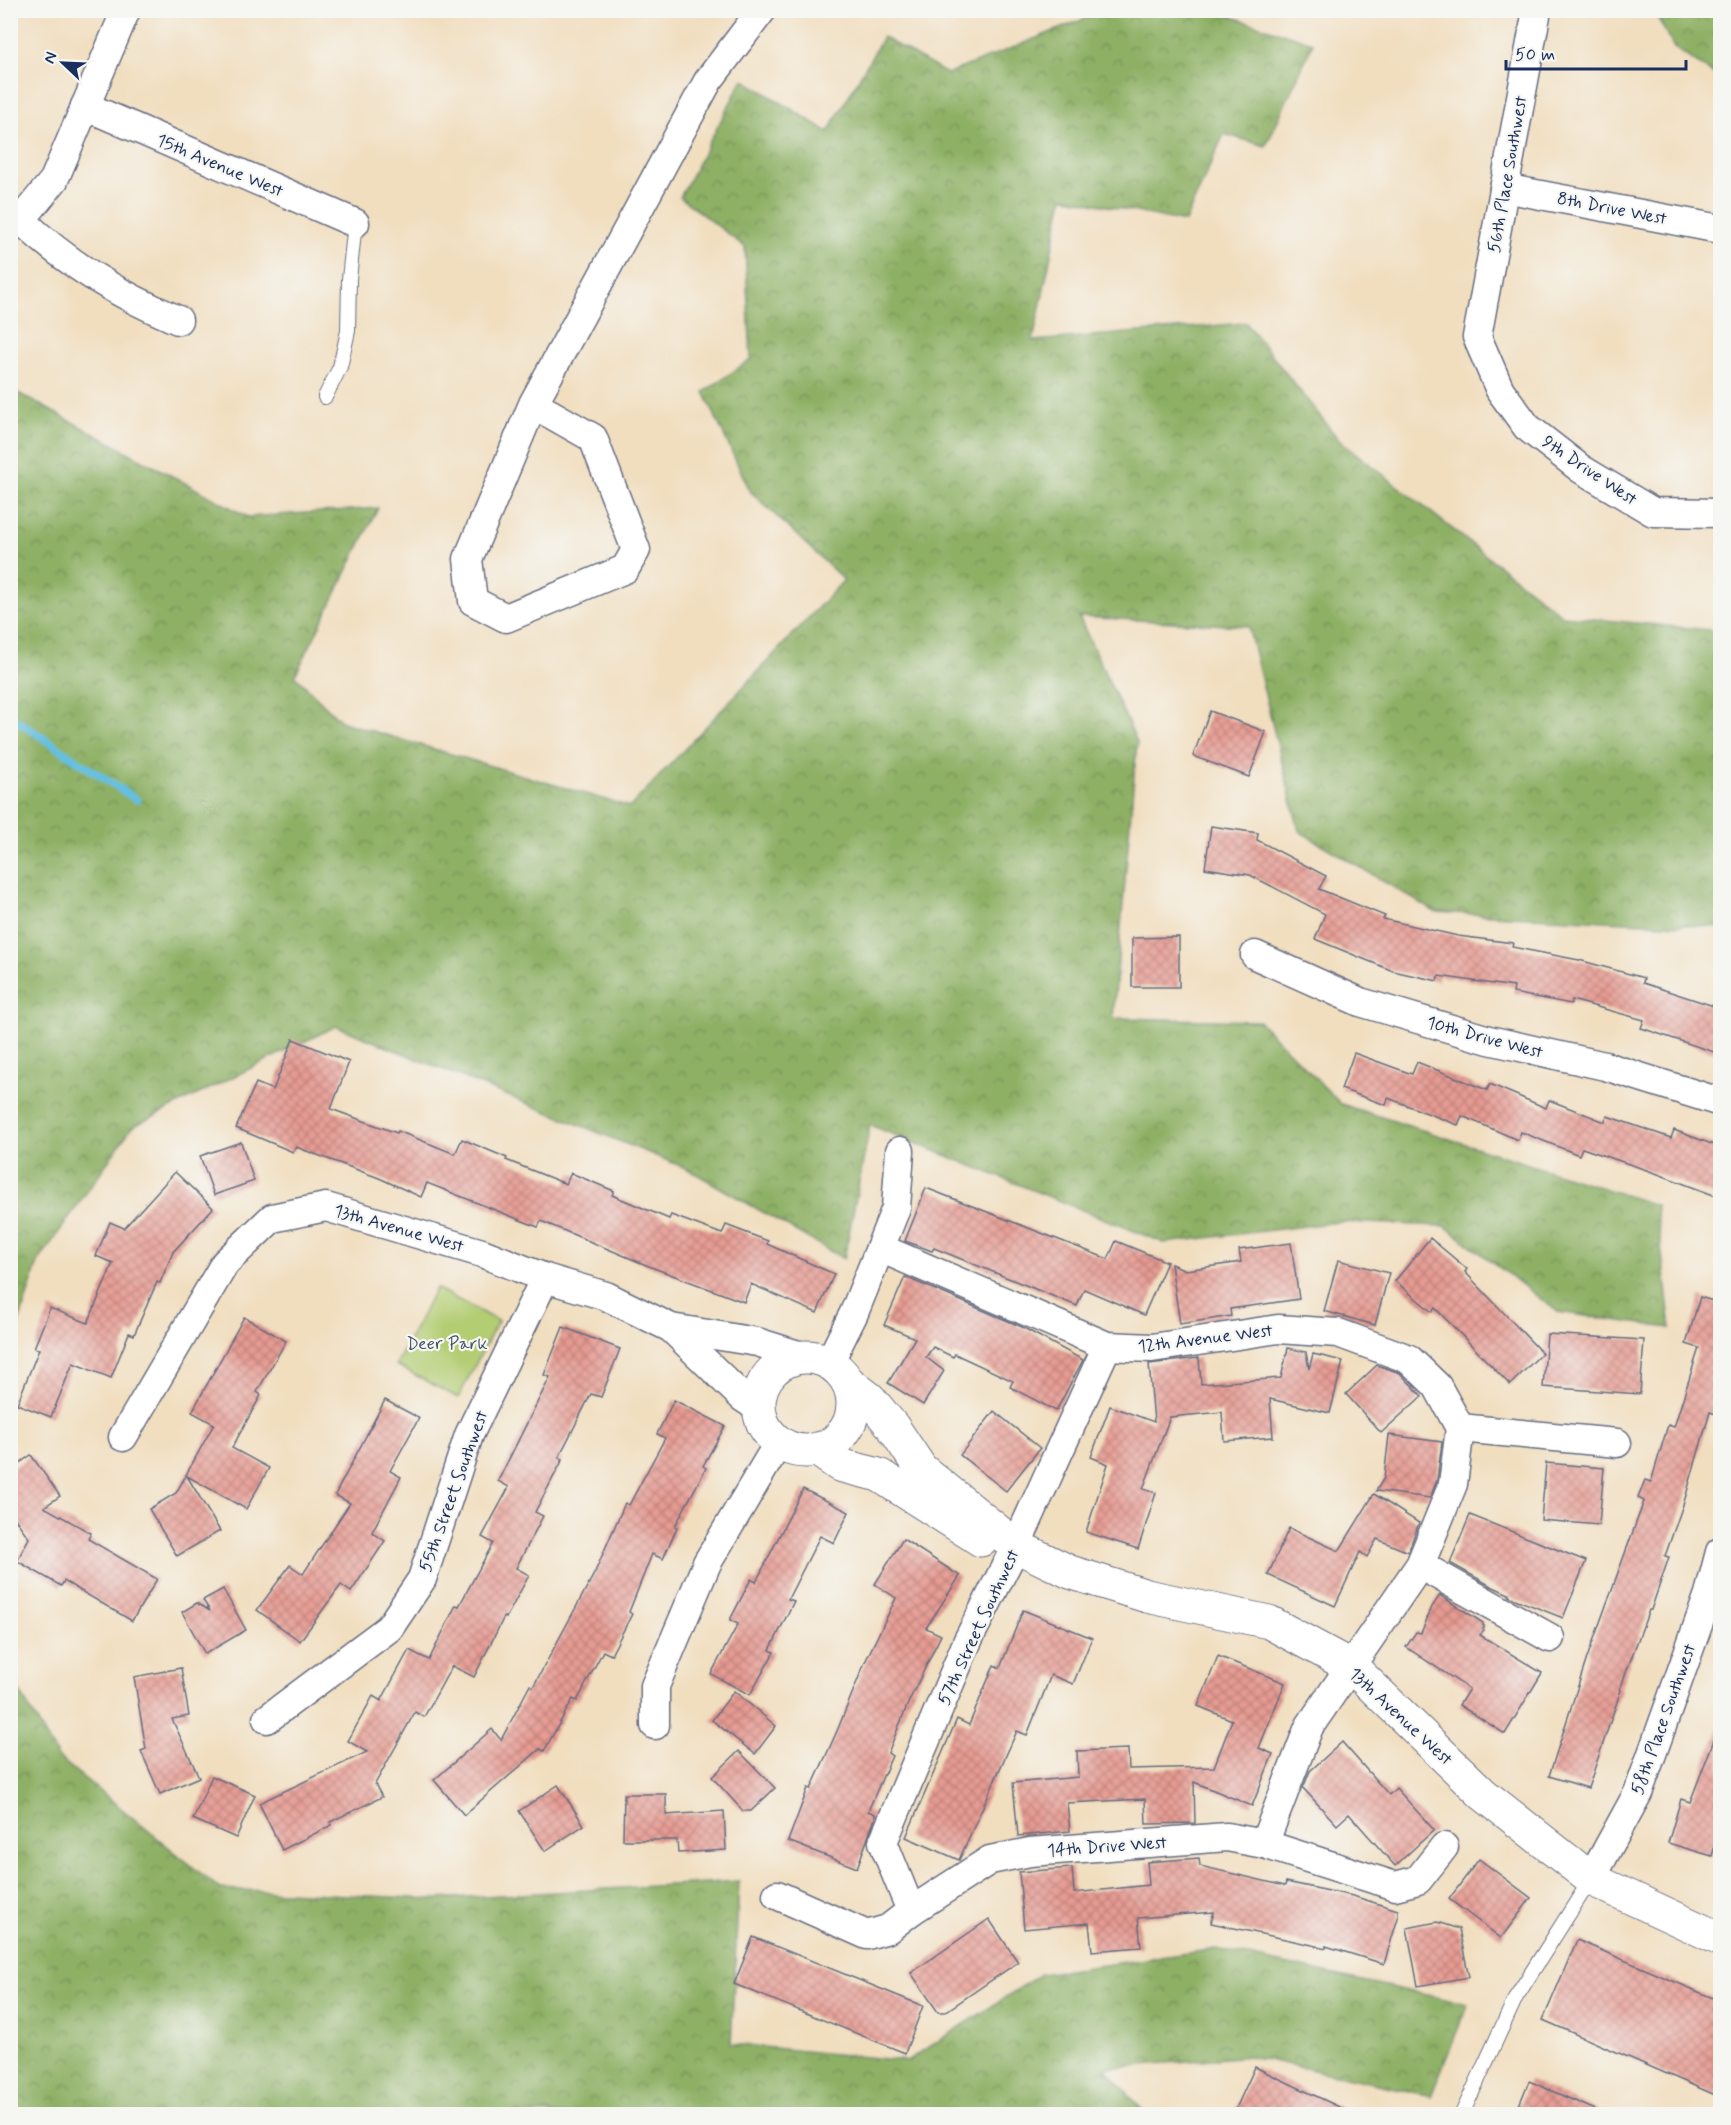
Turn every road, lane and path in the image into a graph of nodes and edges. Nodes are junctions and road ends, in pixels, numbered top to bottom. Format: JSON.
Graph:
{"nodes":[{"id":1,"x":126,"y":10,"type":"edge"},
{"id":2,"x":762,"y":10,"type":"edge"},
{"id":3,"x":1537,"y":10,"type":"edge"},
{"id":4,"x":85,"y":106,"type":"junction"},
{"id":5,"x":1504,"y":188,"type":"junction"},
{"id":6,"x":356,"y":223,"type":"joint"},
{"id":7,"x":16,"y":224,"type":"edge"},
{"id":8,"x":1720,"y":229,"type":"edge"},
{"id":9,"x":178,"y":320,"type":"dead end"},
{"id":10,"x":1477,"y":337,"type":"joint"},
{"id":11,"x":325,"y":397,"type":"dead end"},
{"id":12,"x":533,"y":404,"type":"junction"},
{"id":13,"x":1720,"y":513,"type":"edge"},
{"id":14,"x":1255,"y":955,"type":"dead end"},
{"id":15,"x":1720,"y":1102,"type":"edge"},
{"id":16,"x":900,"y":1151,"type":"dead end"},
{"id":17,"x":880,"y":1248,"type":"junction"},
{"id":18,"x":545,"y":1278,"type":"junction"},
{"id":19,"x":670,"y":1328,"type":"junction"},
{"id":20,"x":1107,"y":1346,"type":"junction"},
{"id":21,"x":827,"y":1367,"type":"junction"},
{"id":22,"x":760,"y":1409,"type":"junction"},
{"id":23,"x":1460,"y":1428,"type":"junction"},
{"id":24,"x":123,"y":1437,"type":"dead end"},
{"id":25,"x":779,"y":1442,"type":"junction"},
{"id":26,"x":1617,"y":1443,"type":"dead end"},
{"id":27,"x":816,"y":1449,"type":"junction"},
{"id":28,"x":1016,"y":1546,"type":"junction"},
{"id":29,"x":1720,"y":1552,"type":"edge"},
{"id":30,"x":1420,"y":1565,"type":"junction"},
{"id":31,"x":1715,"y":1596,"type":"edge"},
{"id":32,"x":1550,"y":1638,"type":"dead end"},
{"id":33,"x":1352,"y":1667,"type":"junction"},
{"id":34,"x":267,"y":1719,"type":"dead end"},
{"id":35,"x":655,"y":1725,"type":"dead end"},
{"id":36,"x":1264,"y":1844,"type":"junction"},
{"id":37,"x":1444,"y":1847,"type":"dead end"},
{"id":38,"x":1591,"y":1879,"type":"junction"},
{"id":39,"x":777,"y":1895,"type":"dead end"},
{"id":40,"x":911,"y":1911,"type":"junction"},
{"id":41,"x":1720,"y":1938,"type":"edge"},
{"id":42,"x":1462,"y":2115,"type":"edge"}],
"edges":[{"from":1,"to":4,"type":"street"},
{"from":2,"to":12,"type":"street"},
{"from":3,"to":5,"type":"street","name":"56th Place Southwest"},
{"from":4,"to":6,"type":"street","name":"15th Avenue West"},
{"from":4,"to":7,"type":"street"},
{"from":5,"to":8,"type":"street","name":"8th Drive West"},
{"from":5,"to":10,"type":"street","name":"56th Place Southwest"},
{"from":6,"to":11,"type":"lane"},
{"from":7,"to":9,"type":"street"},
{"from":10,"to":13,"type":"street","name":"9th Drive West"},
{"from":12,"to":12,"type":"street"},
{"from":14,"to":15,"type":"street","name":"10th Drive West"},
{"from":16,"to":17,"type":"street"},
{"from":17,"to":20,"type":"street","name":"12th Avenue West"},
{"from":17,"to":21,"type":"street"},
{"from":18,"to":19,"type":"street","name":"13th Avenue West"},
{"from":18,"to":24,"type":"street","name":"13th Avenue West"},
{"from":18,"to":34,"type":"street","name":"55th Street Southwest"},
{"from":19,"to":21,"type":"street","name":"13th Avenue West"},
{"from":19,"to":22,"type":"street","name":"13th Avenue West"},
{"from":20,"to":23,"type":"street","name":"12th Avenue West"},
{"from":20,"to":28,"type":"street","name":"57th Street Southwest"},
{"from":21,"to":22,"type":"street"},
{"from":21,"to":27,"type":"street"},
{"from":21,"to":28,"type":"street","name":"13th Avenue West"},
{"from":22,"to":25,"type":"street"},
{"from":23,"to":26,"type":"street"},
{"from":23,"to":30,"type":"street"},
{"from":25,"to":27,"type":"street"},
{"from":25,"to":35,"type":"street"},
{"from":27,"to":28,"type":"street","name":"13th Avenue West"},
{"from":28,"to":33,"type":"street","name":"13th Avenue West"},
{"from":28,"to":40,"type":"street","name":"57th Street Southwest"},
{"from":29,"to":31,"type":"street","name":"58th Place Southwest"},
{"from":30,"to":32,"type":"street"},
{"from":30,"to":33,"type":"street"},
{"from":31,"to":38,"type":"street","name":"58th Place Southwest"},
{"from":33,"to":36,"type":"street"},
{"from":33,"to":38,"type":"street","name":"13th Avenue West"},
{"from":36,"to":37,"type":"street","name":"14th Drive West"},
{"from":36,"to":40,"type":"street","name":"14th Drive West"},
{"from":38,"to":41,"type":"street","name":"13th Avenue West"},
{"from":38,"to":42,"type":"lane"},
{"from":39,"to":40,"type":"street","name":"14th Drive West"}]}
